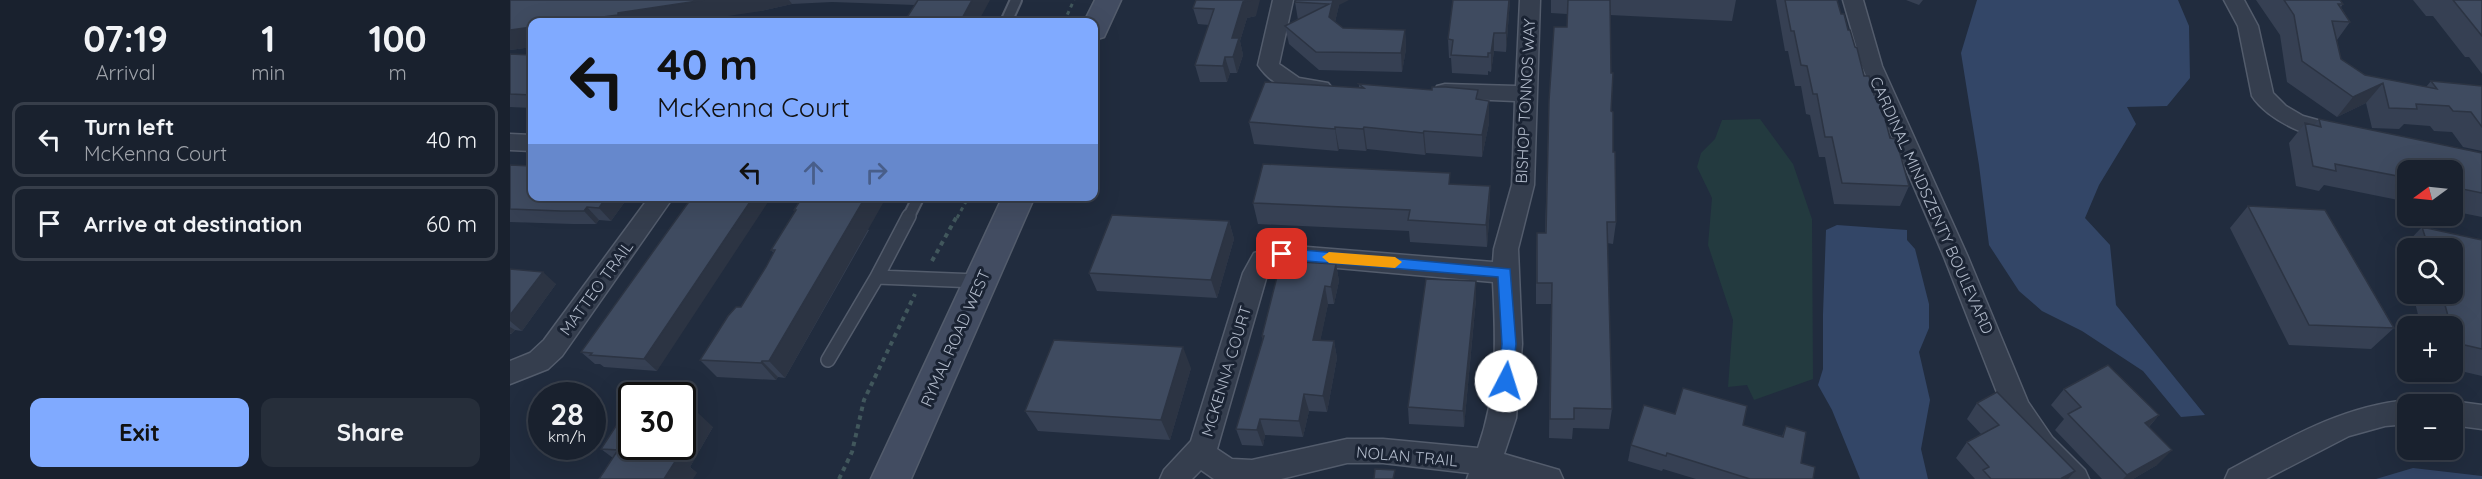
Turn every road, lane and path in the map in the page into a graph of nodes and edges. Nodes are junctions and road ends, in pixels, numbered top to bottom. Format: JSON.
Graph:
{"nodes":[{"id":1,"x":1016,"y":0,"type":"edge"},
{"id":2,"x":1074,"y":0,"type":"edge"},
{"id":3,"x":1108,"y":0,"type":"edge"},
{"id":4,"x":1283,"y":0,"type":"edge"},
{"id":5,"x":1530,"y":0,"type":"edge"},
{"id":6,"x":1853,"y":0,"type":"edge"},
{"id":7,"x":2234,"y":0,"type":"edge"},
{"id":8,"x":1008,"y":18,"type":"edge"},
{"id":9,"x":1066,"y":18,"type":"edge"},
{"id":10,"x":1098,"y":22,"type":"edge"},
{"id":11,"x":1345,"y":89,"type":"edge"},
{"id":12,"x":1425,"y":91,"type":"edge"},
{"id":13,"x":1527,"y":94,"type":"junction"},
{"id":14,"x":2351,"y":135,"type":"edge"},
{"id":15,"x":510,"y":142,"type":"edge"},
{"id":16,"x":528,"y":143,"type":"edge"},
{"id":17,"x":659,"y":201,"type":"edge"},
{"id":18,"x":916,"y":201,"type":"edge"},
{"id":19,"x":966,"y":201,"type":"edge"},
{"id":20,"x":1017,"y":201,"type":"edge"},
{"id":21,"x":1505,"y":273,"type":"junction"},
{"id":22,"x":878,"y":277,"type":"junction"},
{"id":23,"x":922,"y":280,"type":"junction"},
{"id":24,"x":981,"y":281,"type":"junction"},
{"id":25,"x":828,"y":360,"type":"dead end"},
{"id":26,"x":516,"y":371,"type":"edge"},
{"id":27,"x":2397,"y":412,"type":"edge"},
{"id":28,"x":2463,"y":414,"type":"edge"},
{"id":29,"x":2482,"y":417,"type":"edge"},
{"id":30,"x":1199,"y":452,"type":"junction"},
{"id":31,"x":1483,"y":470,"type":"edge"},
{"id":32,"x":839,"y":479,"type":"edge"},
{"id":33,"x":891,"y":479,"type":"edge"},
{"id":34,"x":1174,"y":479,"type":"edge"},
{"id":35,"x":1549,"y":479,"type":"edge"},
{"id":36,"x":2075,"y":479,"type":"edge"},
{"id":37,"x":2239,"y":479,"type":"edge"}],
"edges":[{"from":1,"to":8,"type":"lane"},
{"from":2,"to":9,"type":"path"},
{"from":3,"to":10,"type":"main road"},
{"from":4,"to":11,"type":"street"},
{"from":5,"to":13,"type":"street","name":"BISHOP TONNOS WAY"},
{"from":6,"to":36,"type":"street","name":"CARDINAL MINDSZENTY BOULEVARD"},
{"from":7,"to":14,"type":"street"},
{"from":12,"to":13,"type":"street"},
{"from":13,"to":21,"type":"street","name":"BISHOP TONNOS WAY"},
{"from":15,"to":16,"type":"street"},
{"from":17,"to":26,"type":"street","name":"MATTEO TRAIL"},
{"from":18,"to":22,"type":"lane"},
{"from":19,"to":23,"type":"path"},
{"from":20,"to":24,"type":"main road","name":"RYMAL ROAD WEST"},
{"from":21,"to":30,"type":"street","name":"MCKENNA COURT"},
{"from":21,"to":31,"type":"street"},
{"from":22,"to":23,"type":"lane"},
{"from":22,"to":25,"type":"lane"},
{"from":23,"to":24,"type":"lane"},
{"from":23,"to":32,"type":"path"},
{"from":24,"to":33,"type":"main road","name":"RYMAL ROAD WEST"},
{"from":27,"to":37,"type":"street"},
{"from":28,"to":29,"type":"street"},
{"from":30,"to":31,"type":"street","name":"NOLAN TRAIL"},
{"from":30,"to":34,"type":"street"},
{"from":31,"to":35,"type":"street","name":"NOLAN TRAIL"}]}
